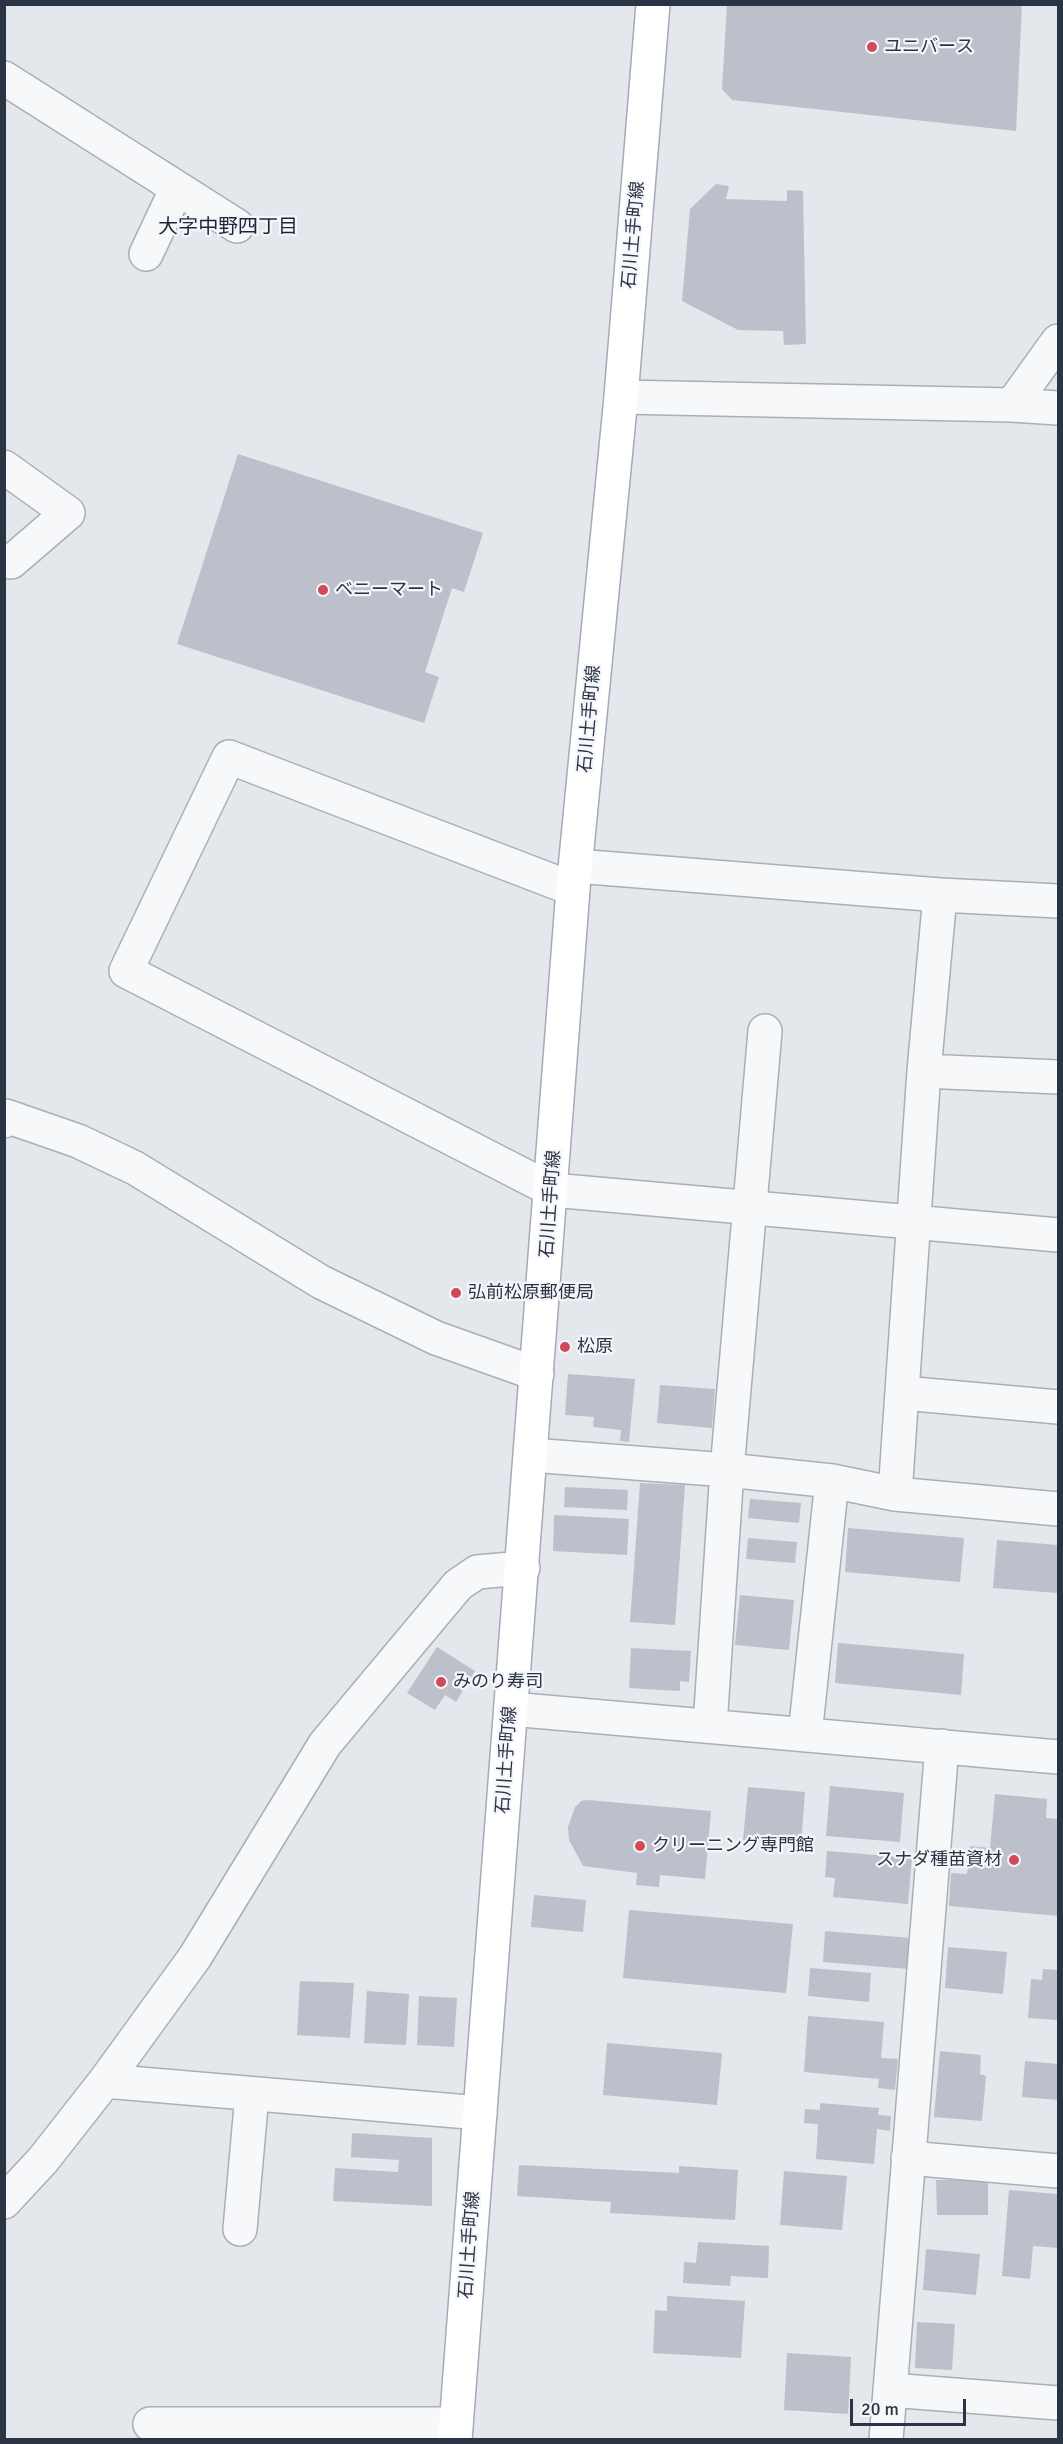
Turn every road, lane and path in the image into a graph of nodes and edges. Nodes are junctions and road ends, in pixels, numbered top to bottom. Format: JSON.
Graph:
{"nodes":[{"id":1,"x":653,"y":4,"type":"edge"},
{"id":2,"x":4,"y":78,"type":"edge"},
{"id":3,"x":177,"y":188,"type":"junction"},
{"id":4,"x":237,"y":226,"type":"dead end"},
{"id":5,"x":146,"y":254,"type":"dead end"},
{"id":6,"x":1059,"y":341,"type":"edge"},
{"id":7,"x":621,"y":397,"type":"junction"},
{"id":8,"x":1012,"y":405,"type":"junction"},
{"id":9,"x":1059,"y":408,"type":"edge"},
{"id":10,"x":4,"y":467,"type":"edge"},
{"id":11,"x":11,"y":562,"type":"dead end"},
{"id":12,"x":575,"y":877,"type":"junction"},
{"id":13,"x":940,"y":895,"type":"junction"},
{"id":14,"x":1059,"y":901,"type":"edge"},
{"id":15,"x":765,"y":1031,"type":"dead end"},
{"id":16,"x":924,"y":1071,"type":"junction"},
{"id":17,"x":1059,"y":1077,"type":"edge"},
{"id":18,"x":5,"y":1118,"type":"edge"},
{"id":19,"x":552,"y":1190,"type":"junction"},
{"id":20,"x":752,"y":1208,"type":"junction"},
{"id":21,"x":914,"y":1222,"type":"junction"},
{"id":22,"x":1059,"y":1235,"type":"edge"},
{"id":23,"x":537,"y":1374,"type":"junction"},
{"id":24,"x":903,"y":1393,"type":"junction"},
{"id":25,"x":1059,"y":1407,"type":"edge"},
{"id":26,"x":531,"y":1455,"type":"junction"},
{"id":27,"x":727,"y":1470,"type":"junction"},
{"id":28,"x":832,"y":1481,"type":"junction"},
{"id":29,"x":896,"y":1494,"type":"junction"},
{"id":30,"x":1059,"y":1509,"type":"edge"},
{"id":31,"x":522,"y":1568,"type":"junction"},
{"id":32,"x":511,"y":1709,"type":"junction"},
{"id":33,"x":710,"y":1726,"type":"junction"},
{"id":34,"x":806,"y":1735,"type":"junction"},
{"id":35,"x":942,"y":1746,"type":"junction"},
{"id":36,"x":1059,"y":1756,"type":"edge"},
{"id":37,"x":105,"y":2081,"type":"junction"},
{"id":38,"x":252,"y":2095,"type":"junction"},
{"id":39,"x":480,"y":2113,"type":"junction"},
{"id":40,"x":908,"y":2158,"type":"junction"},
{"id":41,"x":1059,"y":2170,"type":"edge"},
{"id":42,"x":4,"y":2202,"type":"edge"},
{"id":43,"x":240,"y":2229,"type":"dead end"},
{"id":44,"x":890,"y":2391,"type":"junction"},
{"id":45,"x":1059,"y":2403,"type":"edge"},
{"id":46,"x":150,"y":2424,"type":"dead end"},
{"id":47,"x":455,"y":2432,"type":"edge"},
{"id":48,"x":886,"y":2439,"type":"edge"}],
"edges":[{"from":1,"to":7,"type":"main road","name":"石川土手町線"},
{"from":2,"to":3,"type":"street"},
{"from":3,"to":4,"type":"street"},
{"from":3,"to":5,"type":"street"},
{"from":6,"to":8,"type":"street"},
{"from":7,"to":8,"type":"street"},
{"from":7,"to":12,"type":"main road","name":"石川土手町線"},
{"from":8,"to":9,"type":"street"},
{"from":10,"to":11,"type":"street"},
{"from":12,"to":13,"type":"street"},
{"from":12,"to":19,"type":"main road","name":"石川土手町線"},
{"from":12,"to":19,"type":"street"},
{"from":13,"to":14,"type":"street"},
{"from":13,"to":16,"type":"street"},
{"from":15,"to":20,"type":"street"},
{"from":16,"to":17,"type":"street"},
{"from":16,"to":21,"type":"street"},
{"from":18,"to":23,"type":"street"},
{"from":19,"to":20,"type":"street"},
{"from":19,"to":23,"type":"main road","name":"石川土手町線"},
{"from":20,"to":21,"type":"street"},
{"from":20,"to":27,"type":"street"},
{"from":21,"to":22,"type":"street"},
{"from":21,"to":24,"type":"street"},
{"from":23,"to":26,"type":"main road","name":"石川土手町線"},
{"from":24,"to":25,"type":"street"},
{"from":24,"to":29,"type":"street"},
{"from":26,"to":27,"type":"street"},
{"from":26,"to":31,"type":"main road","name":"石川土手町線"},
{"from":27,"to":28,"type":"street"},
{"from":27,"to":33,"type":"street"},
{"from":28,"to":29,"type":"street"},
{"from":28,"to":34,"type":"street"},
{"from":29,"to":30,"type":"street"},
{"from":31,"to":32,"type":"main road","name":"石川土手町線"},
{"from":31,"to":37,"type":"street"},
{"from":32,"to":33,"type":"street"},
{"from":32,"to":39,"type":"main road","name":"石川土手町線"},
{"from":33,"to":34,"type":"street"},
{"from":34,"to":35,"type":"street"},
{"from":35,"to":36,"type":"street"},
{"from":35,"to":40,"type":"street"},
{"from":37,"to":38,"type":"street"},
{"from":37,"to":42,"type":"street"},
{"from":38,"to":39,"type":"street"},
{"from":38,"to":43,"type":"street"},
{"from":39,"to":47,"type":"main road","name":"石川土手町線"},
{"from":40,"to":41,"type":"street"},
{"from":40,"to":44,"type":"street"},
{"from":44,"to":45,"type":"street"},
{"from":44,"to":48,"type":"street"},
{"from":46,"to":47,"type":"street"}]}
